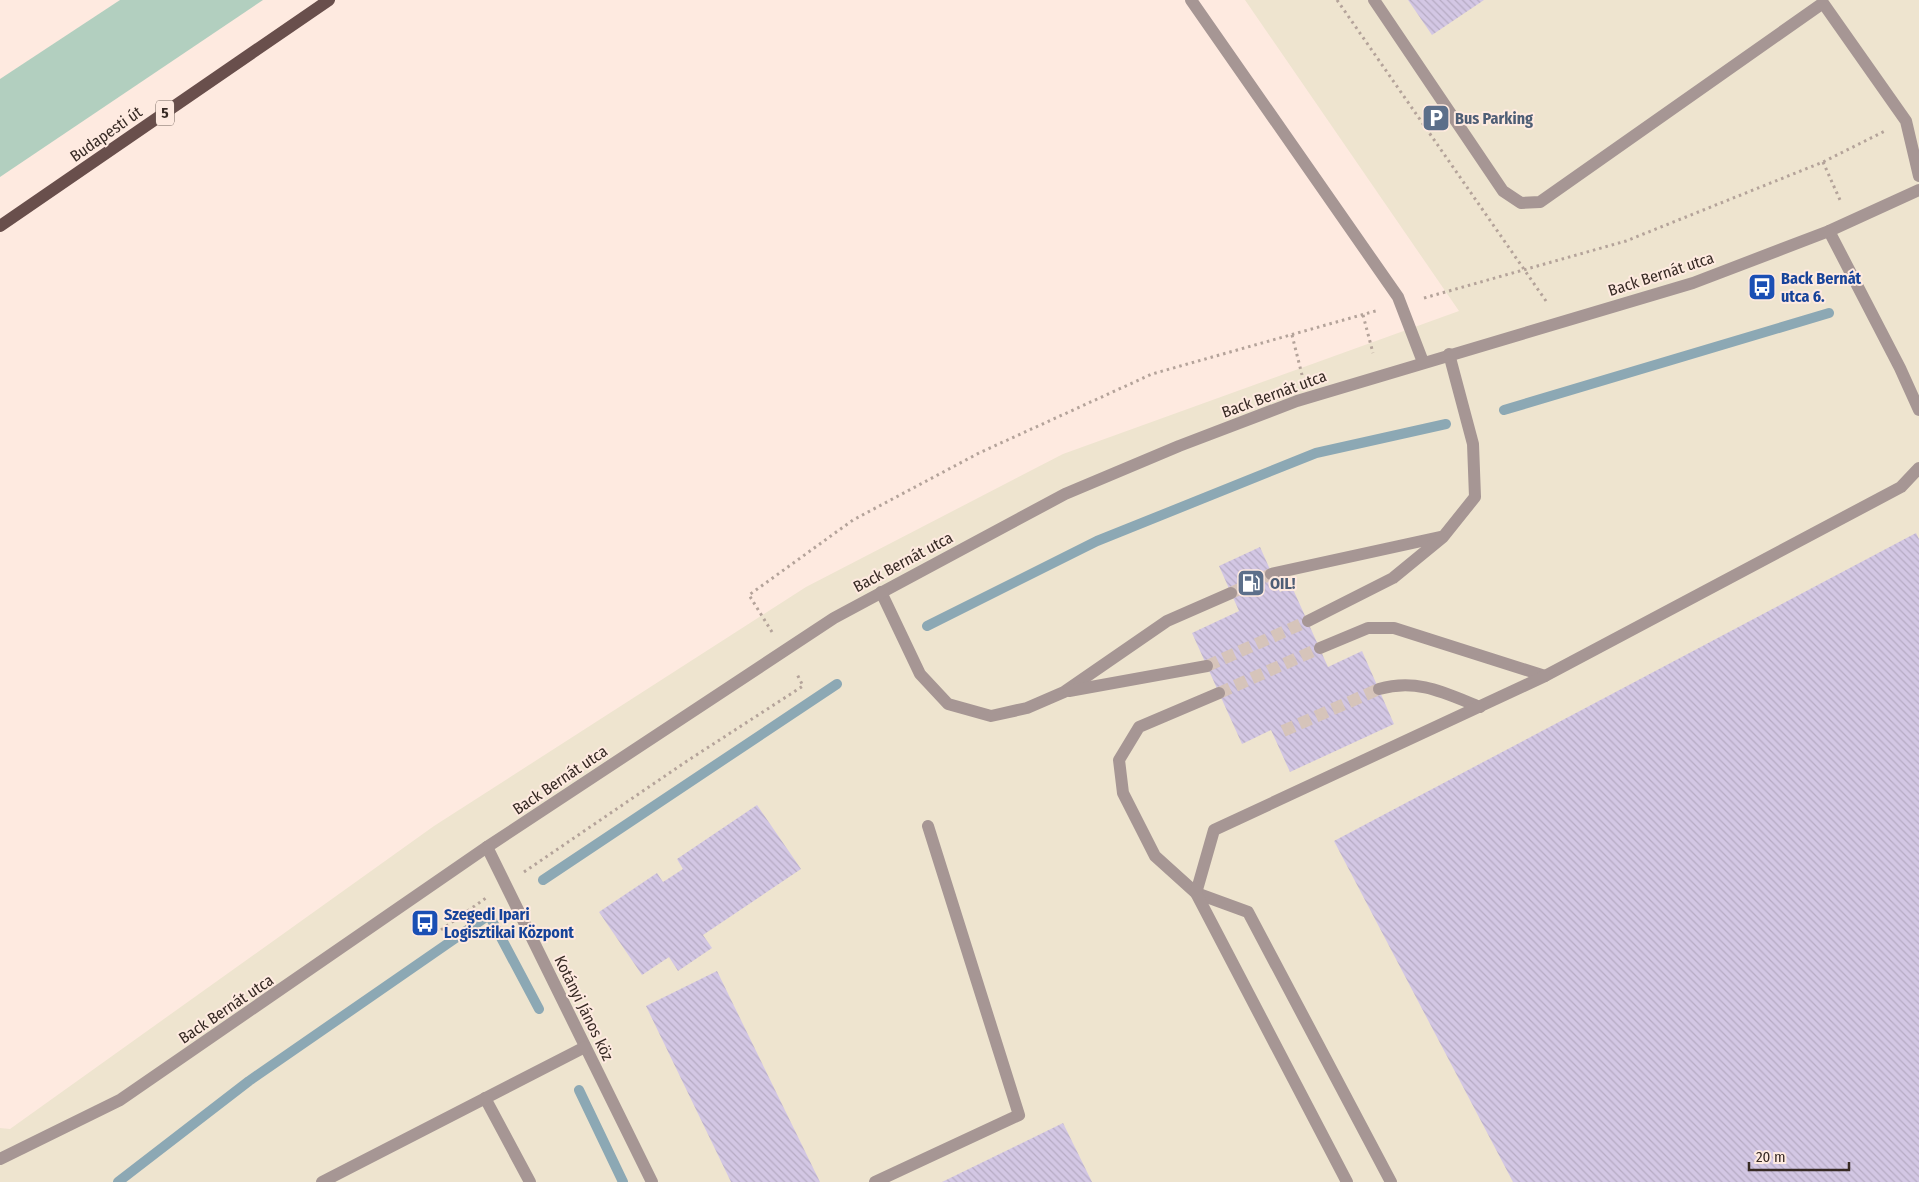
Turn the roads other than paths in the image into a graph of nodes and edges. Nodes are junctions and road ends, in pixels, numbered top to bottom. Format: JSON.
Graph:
{"nodes":[{"id":1,"x":329,"y":0,"type":"edge"},
{"id":2,"x":1191,"y":0,"type":"edge"},
{"id":3,"x":1374,"y":0,"type":"edge"},
{"id":4,"x":1822,"y":1,"type":"edge"},
{"id":5,"x":1919,"y":176,"type":"edge"},
{"id":6,"x":1919,"y":190,"type":"edge"},
{"id":7,"x":0,"y":226,"type":"edge"},
{"id":8,"x":1829,"y":231,"type":"junction"},
{"id":9,"x":1449,"y":354,"type":"junction"},
{"id":10,"x":1423,"y":362,"type":"junction"},
{"id":11,"x":1919,"y":410,"type":"edge"},
{"id":12,"x":1919,"y":468,"type":"edge"},
{"id":13,"x":1443,"y":537,"type":"junction"},
{"id":14,"x":1272,"y":574,"type":"tunnel mouth"},
{"id":15,"x":881,"y":592,"type":"junction"},
{"id":16,"x":1230,"y":593,"type":"tunnel mouth"},
{"id":17,"x":1308,"y":621,"type":"tunnel mouth"},
{"id":18,"x":1320,"y":648,"type":"tunnel mouth"},
{"id":19,"x":1207,"y":666,"type":"tunnel mouth"},
{"id":20,"x":1545,"y":676,"type":"junction"},
{"id":21,"x":1379,"y":689,"type":"tunnel mouth"},
{"id":22,"x":1064,"y":692,"type":"junction"},
{"id":23,"x":1219,"y":693,"type":"tunnel mouth"},
{"id":24,"x":1480,"y":707,"type":"junction"},
{"id":25,"x":928,"y":826,"type":"dead end"},
{"id":26,"x":487,"y":847,"type":"junction"},
{"id":27,"x":1196,"y":893,"type":"junction"},
{"id":28,"x":585,"y":1047,"type":"junction"},
{"id":29,"x":485,"y":1098,"type":"junction"},
{"id":30,"x":0,"y":1159,"type":"edge"},
{"id":31,"x":322,"y":1182,"type":"edge"},
{"id":32,"x":530,"y":1182,"type":"edge"},
{"id":33,"x":652,"y":1182,"type":"edge"},
{"id":34,"x":875,"y":1182,"type":"edge"},
{"id":35,"x":1347,"y":1182,"type":"edge"},
{"id":36,"x":1391,"y":1182,"type":"edge"}],
"edges":[{"from":1,"to":7,"type":"main road","name":"Budapesti út","number":"5"},
{"from":2,"to":10,"type":"street"},
{"from":3,"to":4,"type":"street"},
{"from":4,"to":5,"type":"street"},
{"from":6,"to":8,"type":"street","name":"Back Bernát utca"},
{"from":8,"to":9,"type":"street","name":"Back Bernát utca"},
{"from":8,"to":11,"type":"street"},
{"from":9,"to":10,"type":"street","name":"Back Bernát utca"},
{"from":9,"to":13,"type":"street"},
{"from":10,"to":15,"type":"street","name":"Back Bernát utca"},
{"from":12,"to":20,"type":"street"},
{"from":13,"to":14,"type":"street"},
{"from":13,"to":17,"type":"street"},
{"from":15,"to":22,"type":"street"},
{"from":15,"to":26,"type":"street","name":"Back Bernát utca"},
{"from":16,"to":22,"type":"street"},
{"from":18,"to":20,"type":"street"},
{"from":19,"to":22,"type":"street"},
{"from":20,"to":24,"type":"street"},
{"from":21,"to":24,"type":"street"},
{"from":23,"to":27,"type":"street"},
{"from":24,"to":27,"type":"street"},
{"from":25,"to":34,"type":"street"},
{"from":26,"to":28,"type":"street","name":"Kotányi János köz"},
{"from":26,"to":30,"type":"street","name":"Back Bernát utca"},
{"from":27,"to":35,"type":"street"},
{"from":27,"to":36,"type":"street"},
{"from":28,"to":29,"type":"street"},
{"from":28,"to":33,"type":"street","name":"Kotányi János köz"},
{"from":29,"to":31,"type":"street"},
{"from":29,"to":32,"type":"street"}]}
